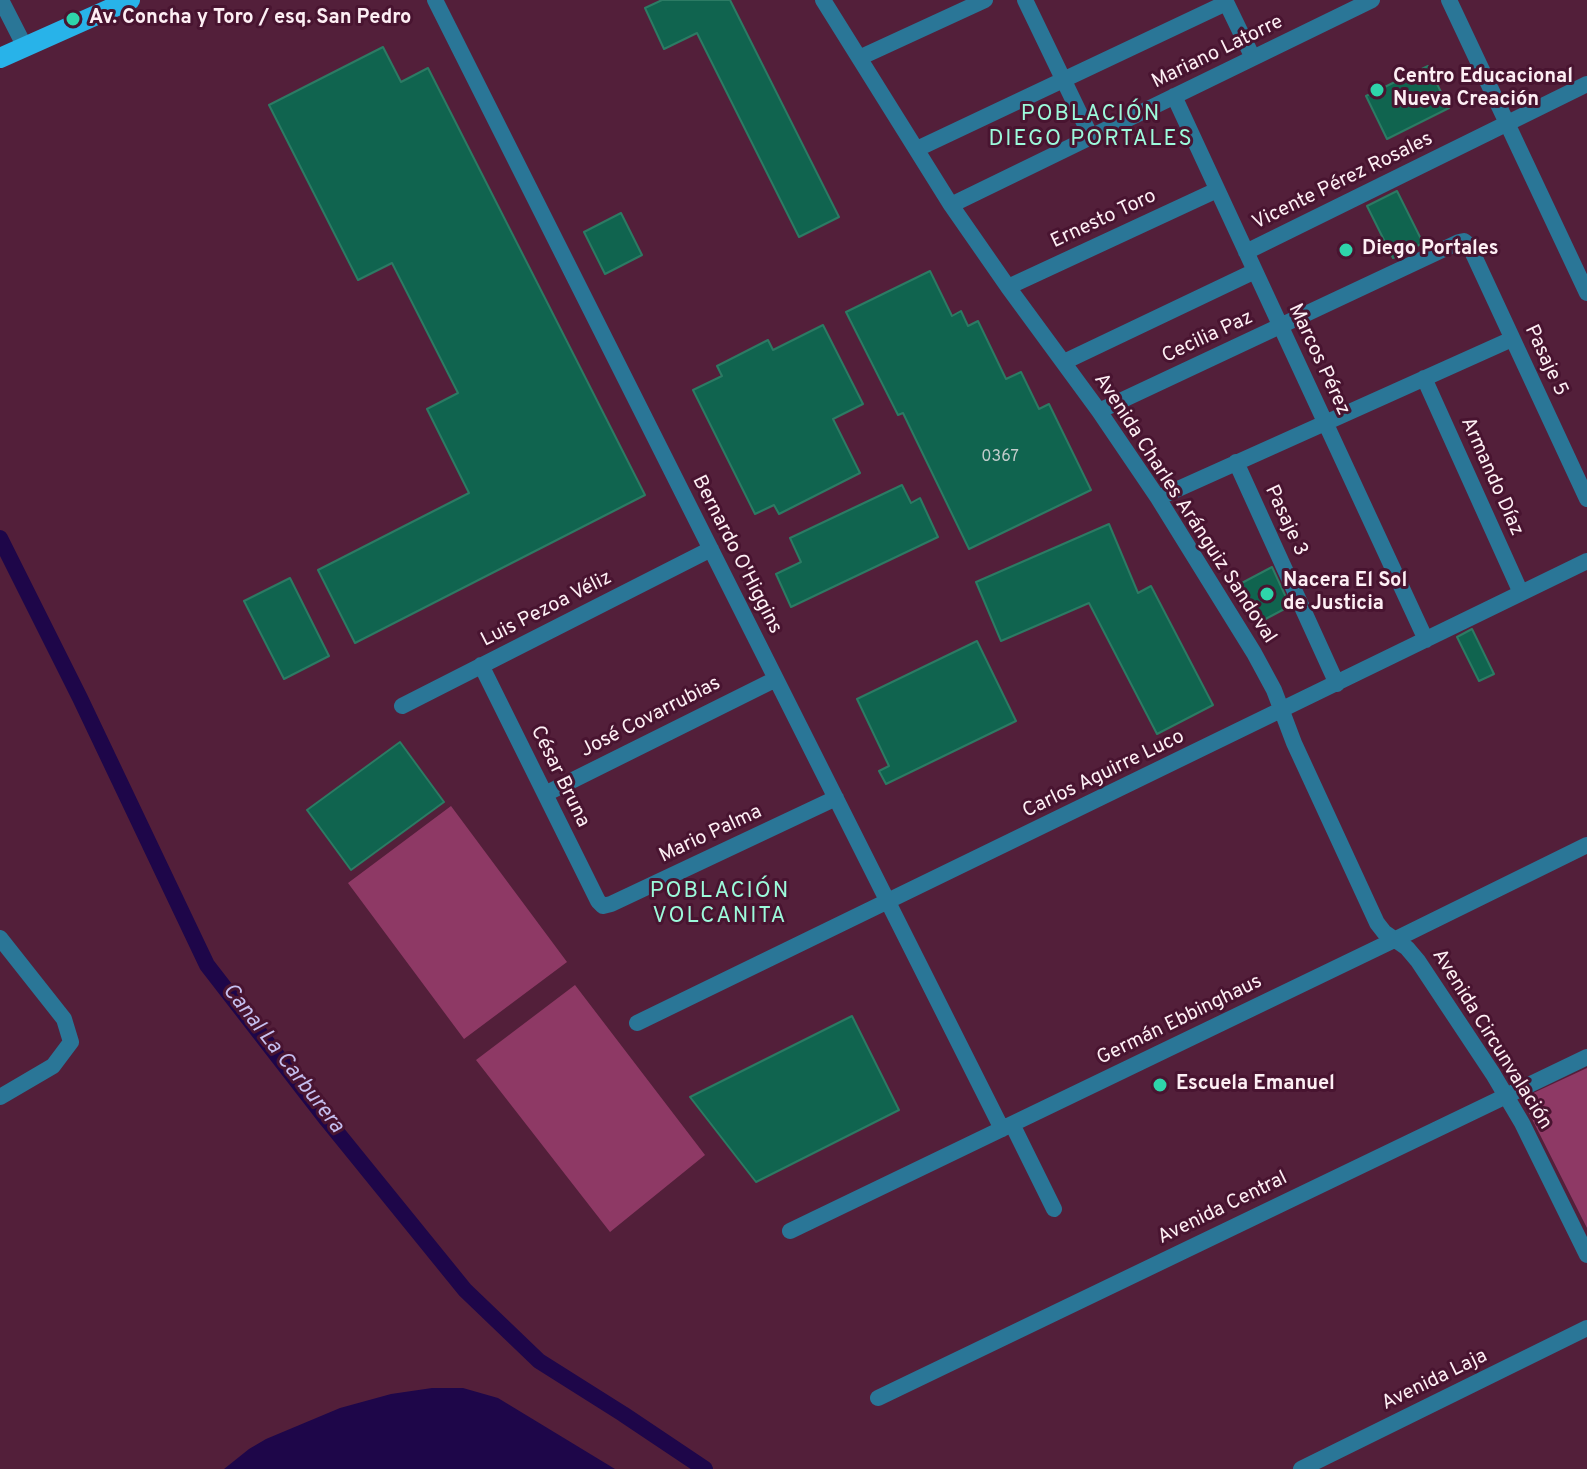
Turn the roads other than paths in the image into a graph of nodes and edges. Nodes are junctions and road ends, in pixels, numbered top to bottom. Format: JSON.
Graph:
{"nodes":[{"id":1,"x":1,"y":0,"type":"edge"},
{"id":2,"x":130,"y":0,"type":"edge"},
{"id":3,"x":435,"y":0,"type":"edge"},
{"id":4,"x":823,"y":0,"type":"edge"},
{"id":5,"x":985,"y":0,"type":"edge"},
{"id":6,"x":1025,"y":0,"type":"edge"},
{"id":7,"x":1372,"y":0,"type":"edge"},
{"id":8,"x":1449,"y":0,"type":"edge"},
{"id":9,"x":1226,"y":2,"type":"edge"},
{"id":10,"x":6,"y":24,"type":"edge"},
{"id":11,"x":25,"y":47,"type":"junction"},
{"id":12,"x":0,"y":58,"type":"edge"},
{"id":13,"x":859,"y":58,"type":"junction"},
{"id":14,"x":1253,"y":58,"type":"junction"},
{"id":15,"x":1064,"y":80,"type":"junction"},
{"id":16,"x":1587,"y":84,"type":"edge"},
{"id":17,"x":1174,"y":96,"type":"junction"},
{"id":18,"x":1507,"y":124,"type":"junction"},
{"id":19,"x":1091,"y":137,"type":"junction"},
{"id":20,"x":917,"y":149,"type":"junction"},
{"id":21,"x":1217,"y":190,"type":"junction"},
{"id":22,"x":951,"y":205,"type":"junction"},
{"id":23,"x":1464,"y":241,"type":"joint"},
{"id":24,"x":1246,"y":252,"type":"junction"},
{"id":25,"x":1255,"y":271,"type":"junction"},
{"id":26,"x":1008,"y":287,"type":"junction"},
{"id":27,"x":1587,"y":293,"type":"edge"},
{"id":28,"x":1280,"y":326,"type":"junction"},
{"id":29,"x":1512,"y":339,"type":"junction"},
{"id":30,"x":1064,"y":362,"type":"junction"},
{"id":31,"x":1424,"y":378,"type":"junction"},
{"id":32,"x":1099,"y":411,"type":"junction"},
{"id":33,"x":1325,"y":422,"type":"junction"},
{"id":34,"x":1236,"y":462,"type":"junction"},
{"id":35,"x":1158,"y":498,"type":"junction"},
{"id":36,"x":1587,"y":499,"type":"edge"},
{"id":37,"x":711,"y":549,"type":"junction"},
{"id":38,"x":1587,"y":561,"type":"edge"},
{"id":39,"x":1521,"y":593,"type":"junction"},
{"id":40,"x":1426,"y":640,"type":"junction"},
{"id":41,"x":481,"y":665,"type":"junction"},
{"id":42,"x":776,"y":679,"type":"junction"},
{"id":43,"x":1337,"y":684,"type":"junction"},
{"id":44,"x":402,"y":706,"type":"dead end"},
{"id":45,"x":1282,"y":711,"type":"junction"},
{"id":46,"x":545,"y":794,"type":"junction"},
{"id":47,"x":836,"y":798,"type":"junction"},
{"id":48,"x":1587,"y":845,"type":"edge"},
{"id":49,"x":888,"y":901,"type":"junction"},
{"id":50,"x":603,"y":906,"type":"joint"},
{"id":51,"x":0,"y":938,"type":"edge"},
{"id":52,"x":1394,"y":940,"type":"junction"},
{"id":53,"x":637,"y":1023,"type":"dead end"},
{"id":54,"x":1587,"y":1057,"type":"edge"},
{"id":55,"x":1506,"y":1095,"type":"junction"},
{"id":56,"x":0,"y":1097,"type":"edge"},
{"id":57,"x":1007,"y":1126,"type":"junction"},
{"id":58,"x":1054,"y":1209,"type":"dead end"},
{"id":59,"x":790,"y":1231,"type":"dead end"},
{"id":60,"x":1587,"y":1255,"type":"edge"},
{"id":61,"x":1587,"y":1328,"type":"edge"},
{"id":62,"x":878,"y":1398,"type":"dead end"},
{"id":63,"x":1301,"y":1469,"type":"edge"}],
"edges":[{"from":1,"to":10,"type":"street"},
{"from":2,"to":11,"type":"main road"},
{"from":3,"to":37,"type":"street","name":"Bernardo O'Higgins"},
{"from":4,"to":13,"type":"street","name":"Avenida Charles Aránguiz Sandoval"},
{"from":5,"to":13,"type":"street"},
{"from":6,"to":15,"type":"street"},
{"from":7,"to":14,"type":"street","name":"Mariano Latorre"},
{"from":8,"to":18,"type":"street"},
{"from":9,"to":14,"type":"street"},
{"from":9,"to":15,"type":"street"},
{"from":10,"to":11,"type":"street"},
{"from":11,"to":12,"type":"main road"},
{"from":13,"to":20,"type":"street","name":"Avenida Charles Aránguiz Sandoval"},
{"from":14,"to":17,"type":"street","name":"Mariano Latorre"},
{"from":15,"to":19,"type":"street"},
{"from":15,"to":20,"type":"street"},
{"from":16,"to":18,"type":"street","name":"Vicente Pérez Rosales"},
{"from":17,"to":19,"type":"street","name":"Mariano Latorre"},
{"from":17,"to":21,"type":"street","name":"Marcos Pérez"},
{"from":18,"to":24,"type":"street","name":"Vicente Pérez Rosales"},
{"from":18,"to":27,"type":"street"},
{"from":19,"to":22,"type":"street","name":"Mariano Latorre"},
{"from":20,"to":22,"type":"street","name":"Avenida Charles Aránguiz Sandoval"},
{"from":21,"to":24,"type":"street","name":"Marcos Pérez"},
{"from":21,"to":26,"type":"street","name":"Ernesto Toro"},
{"from":22,"to":26,"type":"street","name":"Avenida Charles Aránguiz Sandoval"},
{"from":23,"to":28,"type":"street","name":"Cecilia Paz"},
{"from":23,"to":29,"type":"street","name":"Pasaje 5"},
{"from":24,"to":25,"type":"street","name":"Marcos Pérez"},
{"from":25,"to":28,"type":"street","name":"Marcos Pérez"},
{"from":25,"to":30,"type":"street"},
{"from":26,"to":30,"type":"street","name":"Avenida Charles Aránguiz Sandoval"},
{"from":28,"to":32,"type":"street","name":"Cecilia Paz"},
{"from":28,"to":33,"type":"street","name":"Marcos Pérez"},
{"from":29,"to":31,"type":"street"},
{"from":29,"to":36,"type":"street","name":"Pasaje 5"},
{"from":30,"to":32,"type":"street","name":"Avenida Charles Aránguiz Sandoval"},
{"from":31,"to":33,"type":"street"},
{"from":31,"to":39,"type":"street","name":"Armando Díaz"},
{"from":32,"to":35,"type":"street","name":"Avenida Charles Aránguiz Sandoval"},
{"from":33,"to":34,"type":"street"},
{"from":33,"to":40,"type":"street","name":"Marcos Pérez"},
{"from":34,"to":35,"type":"street"},
{"from":34,"to":43,"type":"street","name":"Pasaje 3"},
{"from":35,"to":45,"type":"street","name":"Avenida Charles Aránguiz Sandoval"},
{"from":37,"to":41,"type":"street","name":"Luis Pezoa Véliz"},
{"from":37,"to":42,"type":"street","name":"Bernardo O'Higgins"},
{"from":38,"to":39,"type":"street","name":"Carlos Aguirre Luco"},
{"from":39,"to":40,"type":"street","name":"Carlos Aguirre Luco"},
{"from":40,"to":43,"type":"street","name":"Carlos Aguirre Luco"},
{"from":41,"to":44,"type":"street","name":"Luis Pezoa Véliz"},
{"from":41,"to":46,"type":"street","name":"César Bruna"},
{"from":42,"to":46,"type":"street","name":"José Covarrubias"},
{"from":42,"to":47,"type":"street","name":"Bernardo O'Higgins"},
{"from":43,"to":45,"type":"street","name":"Carlos Aguirre Luco"},
{"from":45,"to":49,"type":"street","name":"Carlos Aguirre Luco"},
{"from":45,"to":52,"type":"street","name":"Avenida Charles Aránguiz Sandoval"},
{"from":46,"to":50,"type":"street","name":"César Bruna"},
{"from":47,"to":49,"type":"street","name":"Bernardo O'Higgins"},
{"from":47,"to":50,"type":"street","name":"Mario Palma"},
{"from":48,"to":52,"type":"street","name":"Germán Ebbinghaus"},
{"from":49,"to":53,"type":"street","name":"Carlos Aguirre Luco"},
{"from":49,"to":57,"type":"street","name":"Bernardo O'Higgins"},
{"from":51,"to":56,"type":"street"},
{"from":52,"to":55,"type":"street","name":"Avenida Circunvalación"},
{"from":52,"to":57,"type":"street","name":"Germán Ebbinghaus"},
{"from":54,"to":55,"type":"street","name":"Avenida Central"},
{"from":55,"to":60,"type":"street","name":"Avenida Circunvalación"},
{"from":55,"to":62,"type":"street","name":"Avenida Central"},
{"from":57,"to":58,"type":"street","name":"Bernardo O'Higgins"},
{"from":57,"to":59,"type":"street","name":"Germán Ebbinghaus"},
{"from":61,"to":63,"type":"street","name":"Avenida Laja"}]}
